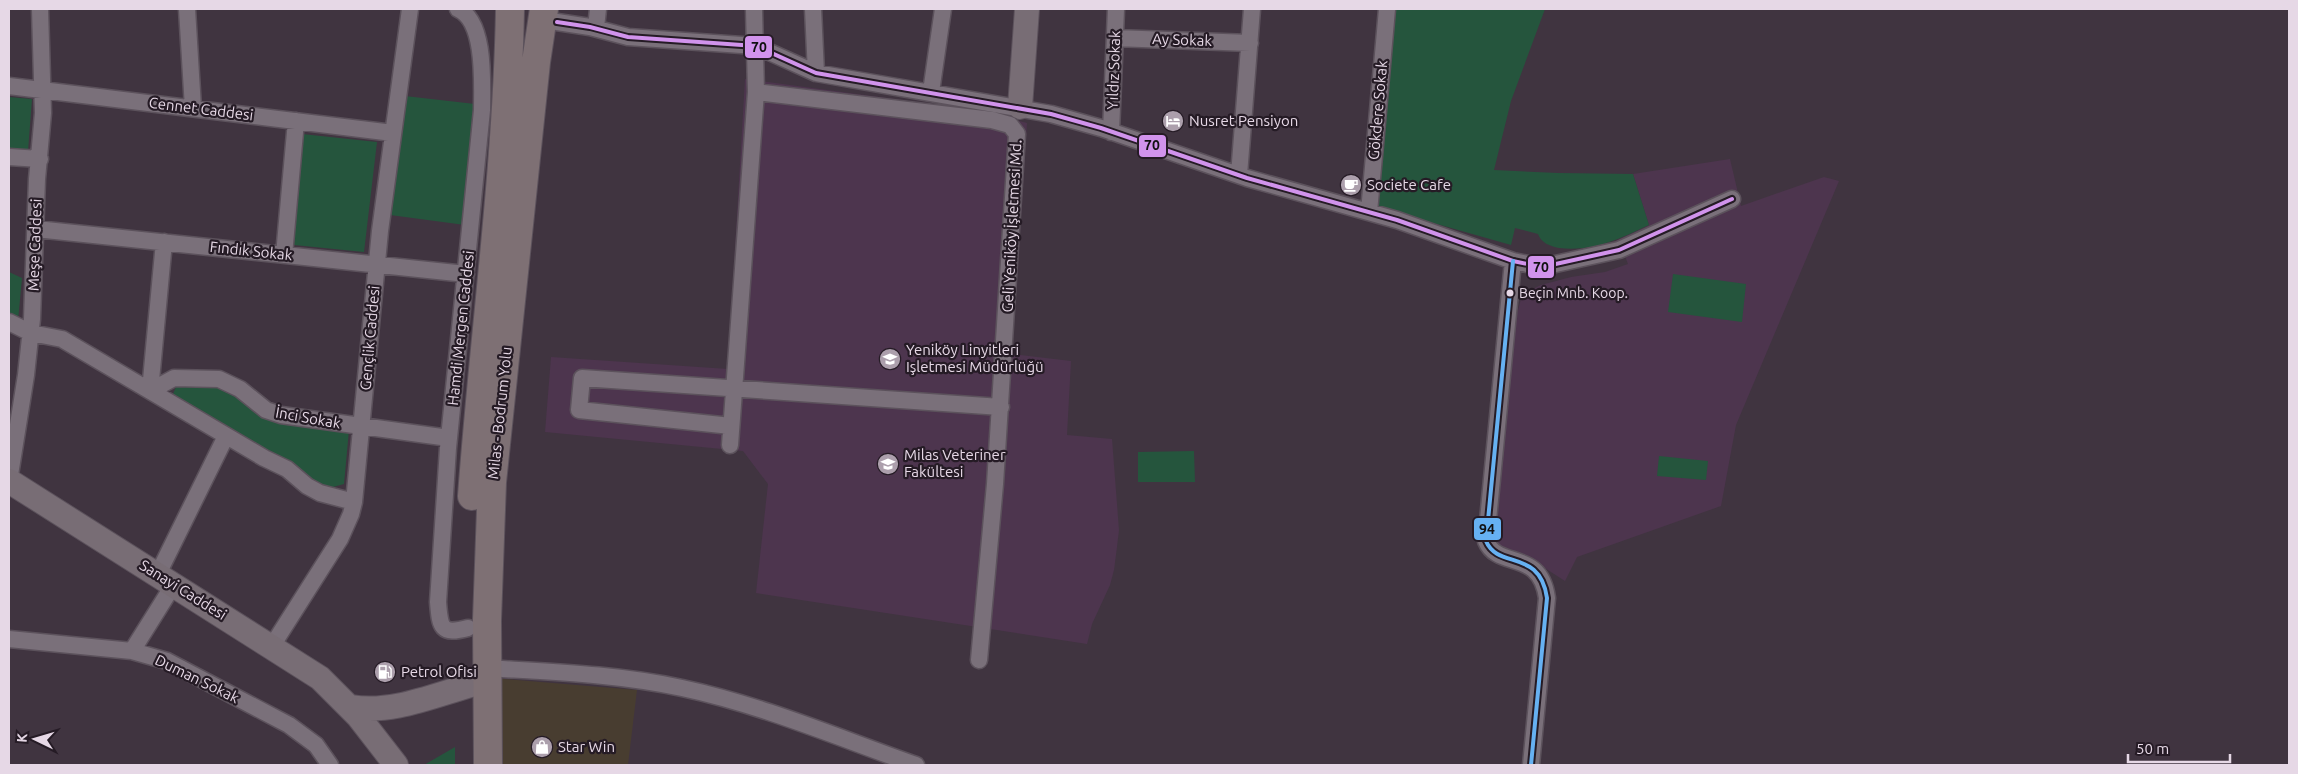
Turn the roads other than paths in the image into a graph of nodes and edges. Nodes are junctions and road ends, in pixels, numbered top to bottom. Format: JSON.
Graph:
{"nodes":[{"id":1,"x":40,"y":9,"type":"edge"},
{"id":2,"x":187,"y":9,"type":"edge"},
{"id":3,"x":410,"y":9,"type":"edge"},
{"id":4,"x":458,"y":9,"type":"edge"},
{"id":5,"x":497,"y":9,"type":"edge"},
{"id":6,"x":510,"y":9,"type":"edge"},
{"id":7,"x":598,"y":9,"type":"edge"},
{"id":8,"x":754,"y":9,"type":"edge"},
{"id":9,"x":812,"y":9,"type":"edge"},
{"id":10,"x":942,"y":9,"type":"edge"},
{"id":11,"x":1027,"y":9,"type":"edge"},
{"id":12,"x":1116,"y":9,"type":"edge"},
{"id":13,"x":1252,"y":9,"type":"edge"},
{"id":14,"x":1387,"y":9,"type":"edge"},
{"id":15,"x":551,"y":15,"type":"edge"},
{"id":16,"x":596,"y":28,"type":"junction"},
{"id":17,"x":1115,"y":38,"type":"junction"},
{"id":18,"x":1250,"y":43,"type":"junction"},
{"id":19,"x":756,"y":46,"type":"junction"},
{"id":20,"x":509,"y":64,"type":"junction"},
{"id":21,"x":816,"y":73,"type":"junction"},
{"id":22,"x":9,"y":86,"type":"edge"},
{"id":23,"x":43,"y":89,"type":"junction"},
{"id":24,"x":756,"y":92,"type":"junction"},
{"id":25,"x":931,"y":92,"type":"junction"},
{"id":26,"x":1020,"y":107,"type":"junction"},
{"id":27,"x":193,"y":108,"type":"junction"},
{"id":28,"x":296,"y":121,"type":"junction"},
{"id":29,"x":1111,"y":132,"type":"junction"},
{"id":30,"x":393,"y":134,"type":"junction"},
{"id":31,"x":9,"y":157,"type":"edge"},
{"id":32,"x":40,"y":159,"type":"junction"},
{"id":33,"x":1239,"y":175,"type":"junction"},
{"id":34,"x":1732,"y":199,"type":"dead end"},
{"id":35,"x":1369,"y":212,"type":"junction"},
{"id":36,"x":36,"y":229,"type":"junction"},
{"id":37,"x":164,"y":242,"type":"junction"},
{"id":38,"x":284,"y":255,"type":"junction"},
{"id":39,"x":1513,"y":260,"type":"junction"},
{"id":40,"x":376,"y":264,"type":"junction"},
{"id":41,"x":466,"y":274,"type":"junction"},
{"id":42,"x":9,"y":322,"type":"edge"},
{"id":43,"x":31,"y":333,"type":"junction"},
{"id":44,"x":734,"y":387,"type":"junction"},
{"id":45,"x":150,"y":392,"type":"junction"},
{"id":46,"x":1001,"y":407,"type":"junction"},
{"id":47,"x":362,"y":426,"type":"junction"},
{"id":48,"x":731,"y":426,"type":"junction"},
{"id":49,"x":226,"y":436,"type":"junction"},
{"id":50,"x":449,"y":438,"type":"junction"},
{"id":51,"x":730,"y":446,"type":"dead end"},
{"id":52,"x":9,"y":481,"type":"edge"},
{"id":53,"x":354,"y":502,"type":"junction"},
{"id":54,"x":166,"y":579,"type":"junction"},
{"id":55,"x":468,"y":628,"type":"junction"},
{"id":56,"x":9,"y":640,"type":"edge"},
{"id":57,"x":272,"y":646,"type":"junction"},
{"id":58,"x":132,"y":651,"type":"junction"},
{"id":59,"x":979,"y":660,"type":"dead end"},
{"id":60,"x":478,"y":677,"type":"junction"},
{"id":61,"x":350,"y":707,"type":"junction"},
{"id":62,"x":330,"y":765,"type":"edge"},
{"id":63,"x":396,"y":765,"type":"edge"},
{"id":64,"x":471,"y":765,"type":"edge"},
{"id":65,"x":488,"y":765,"type":"edge"},
{"id":66,"x":916,"y":765,"type":"edge"},
{"id":67,"x":1531,"y":765,"type":"edge"}],
"edges":[{"from":1,"to":23,"type":"street","name":"Meşe Caddesi"},
{"from":2,"to":27,"type":"street"},
{"from":3,"to":30,"type":"street","name":"Gençlik Caddesi"},
{"from":4,"to":41,"type":"street","name":"Hamdi Mergen Caddesi"},
{"from":5,"to":20,"type":"highway"},
{"from":6,"to":20,"type":"highway"},
{"from":7,"to":16,"type":"street"},
{"from":8,"to":19,"type":"street"},
{"from":9,"to":21,"type":"street"},
{"from":10,"to":25,"type":"street"},
{"from":11,"to":26,"type":"street"},
{"from":12,"to":17,"type":"street","name":"Yıldız Sokak"},
{"from":13,"to":18,"type":"street"},
{"from":14,"to":35,"type":"street","name":"Gökdere Sokak"},
{"from":15,"to":16,"type":"street"},
{"from":15,"to":60,"type":"highway","name":"Milas - Bodrum Yolu"},
{"from":16,"to":19,"type":"street"},
{"from":17,"to":18,"type":"street","name":"Ay Sokak"},
{"from":17,"to":29,"type":"street","name":"Yıldız Sokak"},
{"from":18,"to":33,"type":"street"},
{"from":19,"to":21,"type":"street"},
{"from":19,"to":24,"type":"street"},
{"from":20,"to":55,"type":"highway","name":"Milas - Bodrum Yolu"},
{"from":21,"to":25,"type":"street"},
{"from":22,"to":23,"type":"street","name":"Cennet Caddesi"},
{"from":23,"to":27,"type":"street","name":"Cennet Caddesi"},
{"from":23,"to":32,"type":"street","name":"Meşe Caddesi"},
{"from":24,"to":44,"type":"street"},
{"from":24,"to":46,"type":"street","name":"Geli Yeniköy İşletmesi Md."},
{"from":25,"to":26,"type":"street"},
{"from":26,"to":29,"type":"street"},
{"from":27,"to":28,"type":"street","name":"Cennet Caddesi"},
{"from":28,"to":30,"type":"street","name":"Cennet Caddesi"},
{"from":28,"to":38,"type":"street"},
{"from":29,"to":33,"type":"street"},
{"from":30,"to":40,"type":"street","name":"Gençlik Caddesi"},
{"from":31,"to":32,"type":"street"},
{"from":32,"to":36,"type":"street","name":"Meşe Caddesi"},
{"from":33,"to":35,"type":"street"},
{"from":34,"to":39,"type":"street"},
{"from":35,"to":39,"type":"street"},
{"from":36,"to":37,"type":"street","name":"Fındık Sokak"},
{"from":36,"to":43,"type":"street","name":"Meşe Caddesi"},
{"from":37,"to":38,"type":"street","name":"Fındık Sokak"},
{"from":37,"to":45,"type":"street"},
{"from":38,"to":40,"type":"street","name":"Fındık Sokak"},
{"from":39,"to":67,"type":"street"},
{"from":40,"to":41,"type":"street","name":"Fındık Sokak"},
{"from":40,"to":47,"type":"street","name":"Gençlik Caddesi"},
{"from":41,"to":50,"type":"street","name":"Hamdi Mergen Caddesi"},
{"from":42,"to":43,"type":"street"},
{"from":43,"to":45,"type":"street"},
{"from":43,"to":52,"type":"street","name":"Meşe Caddesi"},
{"from":44,"to":46,"type":"street"},
{"from":44,"to":48,"type":"street"},
{"from":44,"to":48,"type":"street"},
{"from":45,"to":47,"type":"street","name":"İnci Sokak"},
{"from":45,"to":49,"type":"street"},
{"from":46,"to":59,"type":"street","name":"Geli Yeniköy İşletmesi Md."},
{"from":47,"to":50,"type":"street","name":"İnci Sokak"},
{"from":47,"to":53,"type":"street","name":"Gençlik Caddesi"},
{"from":48,"to":51,"type":"street"},
{"from":49,"to":53,"type":"street"},
{"from":49,"to":54,"type":"street"},
{"from":50,"to":55,"type":"street","name":"Hamdi Mergen Caddesi"},
{"from":52,"to":54,"type":"street","name":"Sanayi Caddesi"},
{"from":53,"to":57,"type":"street","name":"Gençlik Caddesi"},
{"from":54,"to":57,"type":"street","name":"Sanayi Caddesi"},
{"from":54,"to":58,"type":"street"},
{"from":55,"to":60,"type":"highway","name":"Milas - Bodrum Yolu"},
{"from":56,"to":58,"type":"street","name":"Duman Sokak"},
{"from":57,"to":61,"type":"street","name":"Sanayi Caddesi"},
{"from":58,"to":62,"type":"street","name":"Duman Sokak"},
{"from":60,"to":61,"type":"street"},
{"from":60,"to":64,"type":"highway","name":"Milas - Bodrum Yolu"},
{"from":60,"to":65,"type":"highway","name":"Milas - Bodrum Yolu"},
{"from":60,"to":66,"type":"street"},
{"from":61,"to":63,"type":"street","name":"Sanayi Caddesi"}]}
